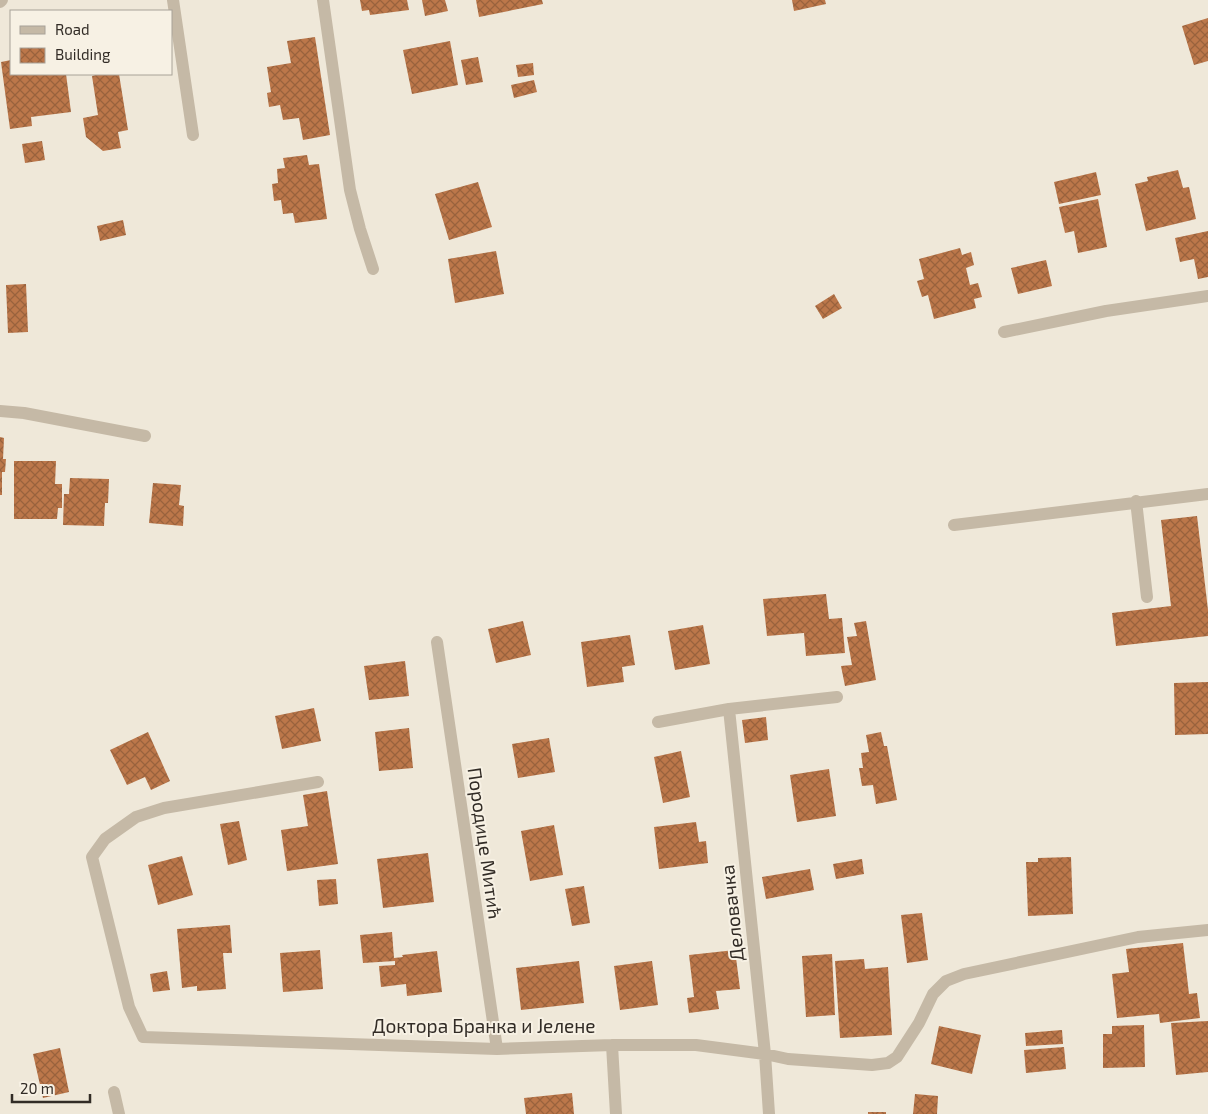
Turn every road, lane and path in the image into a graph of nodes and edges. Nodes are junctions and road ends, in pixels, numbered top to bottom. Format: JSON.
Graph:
{"nodes":[{"id":1,"x":174,"y":0,"type":"edge"},
{"id":2,"x":323,"y":0,"type":"edge"},
{"id":3,"x":193,"y":134,"type":"dead end"},
{"id":4,"x":373,"y":269,"type":"dead end"},
{"id":5,"x":1208,"y":296,"type":"edge"},
{"id":6,"x":1004,"y":332,"type":"dead end"},
{"id":7,"x":0,"y":411,"type":"edge"},
{"id":8,"x":145,"y":436,"type":"dead end"},
{"id":9,"x":1208,"y":494,"type":"edge"},
{"id":10,"x":1136,"y":501,"type":"junction"},
{"id":11,"x":954,"y":524,"type":"dead end"},
{"id":12,"x":1147,"y":598,"type":"dead end"},
{"id":13,"x":437,"y":642,"type":"dead end"},
{"id":14,"x":837,"y":697,"type":"dead end"},
{"id":15,"x":729,"y":709,"type":"junction"},
{"id":16,"x":658,"y":722,"type":"dead end"},
{"id":17,"x":318,"y":782,"type":"dead end"},
{"id":18,"x":1208,"y":930,"type":"edge"},
{"id":19,"x":612,"y":1045,"type":"junction"},
{"id":20,"x":497,"y":1049,"type":"junction"},
{"id":21,"x":765,"y":1054,"type":"junction"},
{"id":22,"x":114,"y":1092,"type":"dead end"},
{"id":23,"x":119,"y":1114,"type":"edge"},
{"id":24,"x":616,"y":1114,"type":"edge"},
{"id":25,"x":769,"y":1114,"type":"edge"}],
"edges":[{"from":1,"to":3,"type":"street"},
{"from":2,"to":4,"type":"street"},
{"from":5,"to":6,"type":"street"},
{"from":7,"to":8,"type":"street"},
{"from":9,"to":10,"type":"street"},
{"from":10,"to":11,"type":"street"},
{"from":10,"to":12,"type":"street"},
{"from":13,"to":20,"type":"street","name":"Породице Митић"},
{"from":14,"to":15,"type":"street"},
{"from":15,"to":16,"type":"street"},
{"from":15,"to":21,"type":"street","name":"Деловачка"},
{"from":17,"to":20,"type":"street","name":"Доктора Бранка и Јелене"},
{"from":18,"to":21,"type":"street","name":"Доктора Бранка и Јелене"},
{"from":19,"to":20,"type":"street","name":"Доктора Бранка и Јелене"},
{"from":19,"to":21,"type":"street","name":"Доктора Бранка и Јелене"},
{"from":19,"to":24,"type":"street"},
{"from":21,"to":25,"type":"street","name":"Деловачка"},
{"from":22,"to":23,"type":"street"}]}
